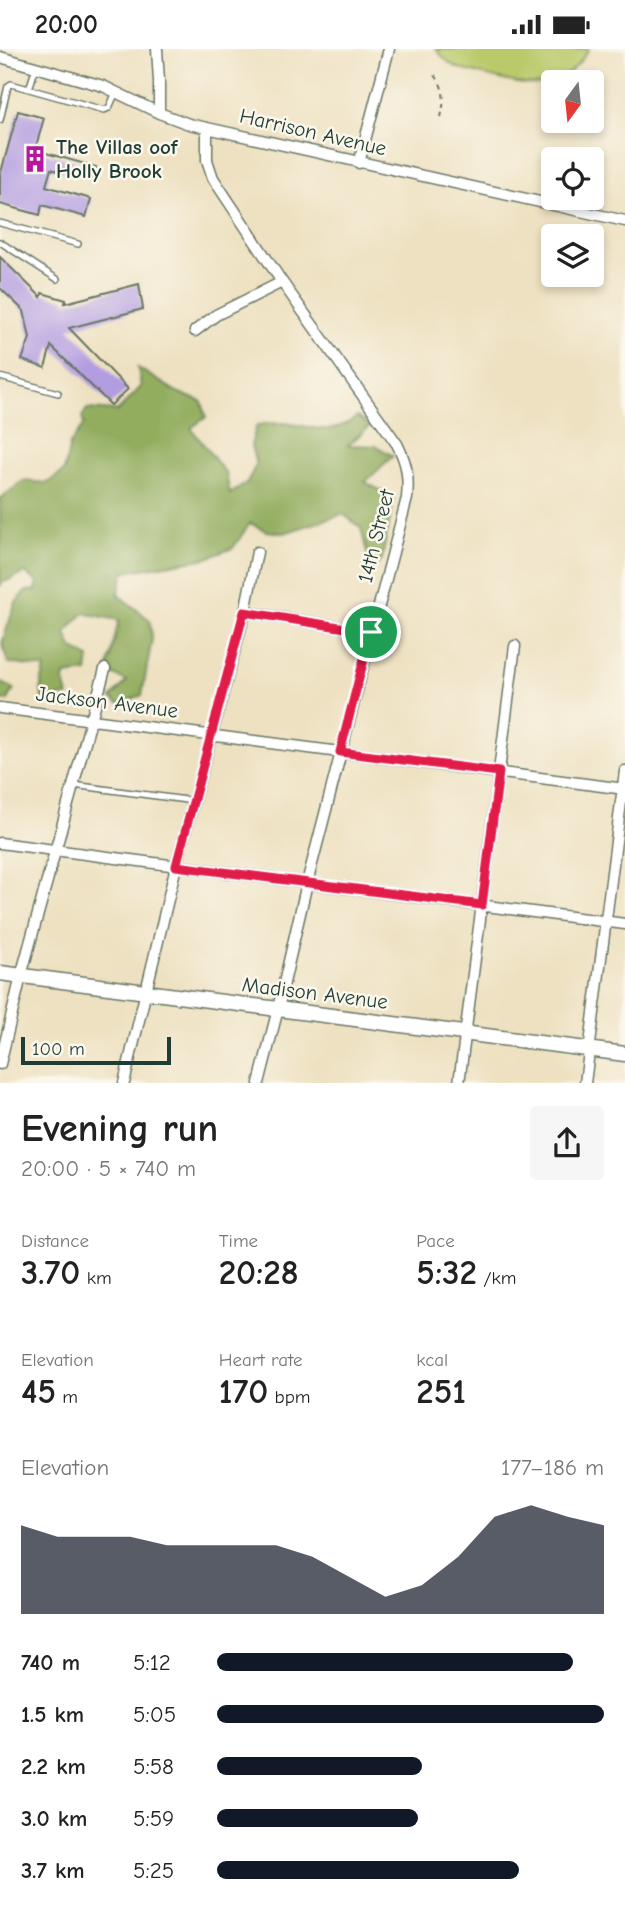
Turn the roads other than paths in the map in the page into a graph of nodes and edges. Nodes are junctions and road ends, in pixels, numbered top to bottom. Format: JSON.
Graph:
{"nodes":[{"id":1,"x":157,"y":49,"type":"edge"},
{"id":2,"x":389,"y":49,"type":"edge"},
{"id":3,"x":0,"y":57,"type":"edge"},
{"id":4,"x":36,"y":67,"type":"junction"},
{"id":5,"x":29,"y":89,"type":"junction"},
{"id":6,"x":116,"y":92,"type":"junction"},
{"id":7,"x":159,"y":113,"type":"junction"},
{"id":8,"x":0,"y":120,"type":"edge"},
{"id":9,"x":206,"y":128,"type":"junction"},
{"id":10,"x":359,"y":163,"type":"junction"},
{"id":11,"x":625,"y":221,"type":"edge"},
{"id":12,"x":0,"y":223,"type":"edge"},
{"id":13,"x":0,"y":242,"type":"edge"},
{"id":14,"x":78,"y":244,"type":"dead end"},
{"id":15,"x":57,"y":279,"type":"dead end"},
{"id":16,"x":282,"y":282,"type":"junction"},
{"id":17,"x":195,"y":331,"type":"dead end"},
{"id":18,"x":0,"y":377,"type":"edge"},
{"id":19,"x":58,"y":393,"type":"dead end"},
{"id":20,"x":257,"y":552,"type":"dead end"},
{"id":21,"x":244,"y":612,"type":"junction"},
{"id":22,"x":371,"y":632,"type":"junction"},
{"id":23,"x":515,"y":646,"type":"dead end"},
{"id":24,"x":105,"y":669,"type":"dead end"},
{"id":25,"x":0,"y":708,"type":"edge"},
{"id":26,"x":91,"y":719,"type":"junction"},
{"id":27,"x":212,"y":735,"type":"junction"},
{"id":28,"x":340,"y":752,"type":"junction"},
{"id":29,"x":625,"y":771,"type":"edge"},
{"id":30,"x":499,"y":772,"type":"junction"},
{"id":31,"x":73,"y":785,"type":"junction"},
{"id":32,"x":624,"y":788,"type":"edge"},
{"id":33,"x":194,"y":801,"type":"junction"},
{"id":34,"x":0,"y":843,"type":"edge"},
{"id":35,"x":55,"y":850,"type":"junction"},
{"id":36,"x":176,"y":866,"type":"junction"},
{"id":37,"x":307,"y":883,"type":"junction"},
{"id":38,"x":482,"y":905,"type":"junction"},
{"id":39,"x":606,"y":921,"type":"junction"},
{"id":40,"x":625,"y":924,"type":"edge"},
{"id":41,"x":0,"y":973,"type":"edge"},
{"id":42,"x":21,"y":976,"type":"junction"},
{"id":43,"x":146,"y":992,"type":"junction"},
{"id":44,"x":278,"y":1009,"type":"junction"},
{"id":45,"x":466,"y":1034,"type":"junction"},
{"id":46,"x":589,"y":1050,"type":"junction"},
{"id":47,"x":625,"y":1054,"type":"edge"},
{"id":48,"x":0,"y":1064,"type":"edge"},
{"id":49,"x":124,"y":1083,"type":"edge"},
{"id":50,"x":259,"y":1083,"type":"edge"},
{"id":51,"x":459,"y":1083,"type":"edge"},
{"id":52,"x":585,"y":1083,"type":"edge"}],
"edges":[{"from":1,"to":7,"type":"street"},
{"from":2,"to":10,"type":"street"},
{"from":3,"to":4,"type":"street","name":"Harrison Avenue"},
{"from":4,"to":5,"type":"lane"},
{"from":4,"to":6,"type":"street","name":"Harrison Avenue"},
{"from":5,"to":6,"type":"lane"},
{"from":5,"to":8,"type":"lane"},
{"from":6,"to":7,"type":"street","name":"Harrison Avenue"},
{"from":7,"to":9,"type":"street","name":"Harrison Avenue"},
{"from":9,"to":10,"type":"street","name":"Harrison Avenue"},
{"from":9,"to":16,"type":"street","name":"14th Street"},
{"from":10,"to":11,"type":"street","name":"Harrison Avenue"},
{"from":12,"to":14,"type":"lane"},
{"from":13,"to":15,"type":"lane"},
{"from":16,"to":17,"type":"street"},
{"from":16,"to":22,"type":"street","name":"14th Street"},
{"from":18,"to":19,"type":"lane"},
{"from":20,"to":21,"type":"street"},
{"from":21,"to":22,"type":"street"},
{"from":21,"to":27,"type":"street"},
{"from":22,"to":28,"type":"street","name":"14th Street"},
{"from":23,"to":30,"type":"street"},
{"from":24,"to":26,"type":"street"},
{"from":25,"to":26,"type":"street","name":"Jackson Avenue"},
{"from":26,"to":27,"type":"street","name":"Jackson Avenue"},
{"from":26,"to":31,"type":"street"},
{"from":27,"to":28,"type":"street","name":"Jackson Avenue"},
{"from":27,"to":33,"type":"street"},
{"from":28,"to":30,"type":"street","name":"Jackson Avenue"},
{"from":28,"to":37,"type":"street","name":"14th Street"},
{"from":29,"to":32,"type":"street"},
{"from":30,"to":32,"type":"street","name":"Jackson Avenue"},
{"from":30,"to":38,"type":"street"},
{"from":31,"to":33,"type":"lane"},
{"from":31,"to":35,"type":"street"},
{"from":32,"to":39,"type":"street"},
{"from":33,"to":36,"type":"street"},
{"from":34,"to":35,"type":"street"},
{"from":35,"to":36,"type":"street"},
{"from":35,"to":42,"type":"street"},
{"from":36,"to":37,"type":"street"},
{"from":36,"to":43,"type":"street"},
{"from":37,"to":38,"type":"street"},
{"from":37,"to":44,"type":"street","name":"14th Street"},
{"from":38,"to":39,"type":"street"},
{"from":38,"to":45,"type":"street"},
{"from":39,"to":40,"type":"street"},
{"from":39,"to":46,"type":"street"},
{"from":41,"to":42,"type":"street","name":"Madison Avenue"},
{"from":42,"to":43,"type":"street","name":"Madison Avenue"},
{"from":42,"to":48,"type":"street"},
{"from":43,"to":44,"type":"street","name":"Madison Avenue"},
{"from":43,"to":49,"type":"street"},
{"from":44,"to":45,"type":"street","name":"Madison Avenue"},
{"from":44,"to":50,"type":"street","name":"14th Street"},
{"from":45,"to":46,"type":"street","name":"Madison Avenue"},
{"from":45,"to":51,"type":"street"},
{"from":46,"to":47,"type":"street","name":"Madison Avenue"},
{"from":46,"to":52,"type":"street"}]}
